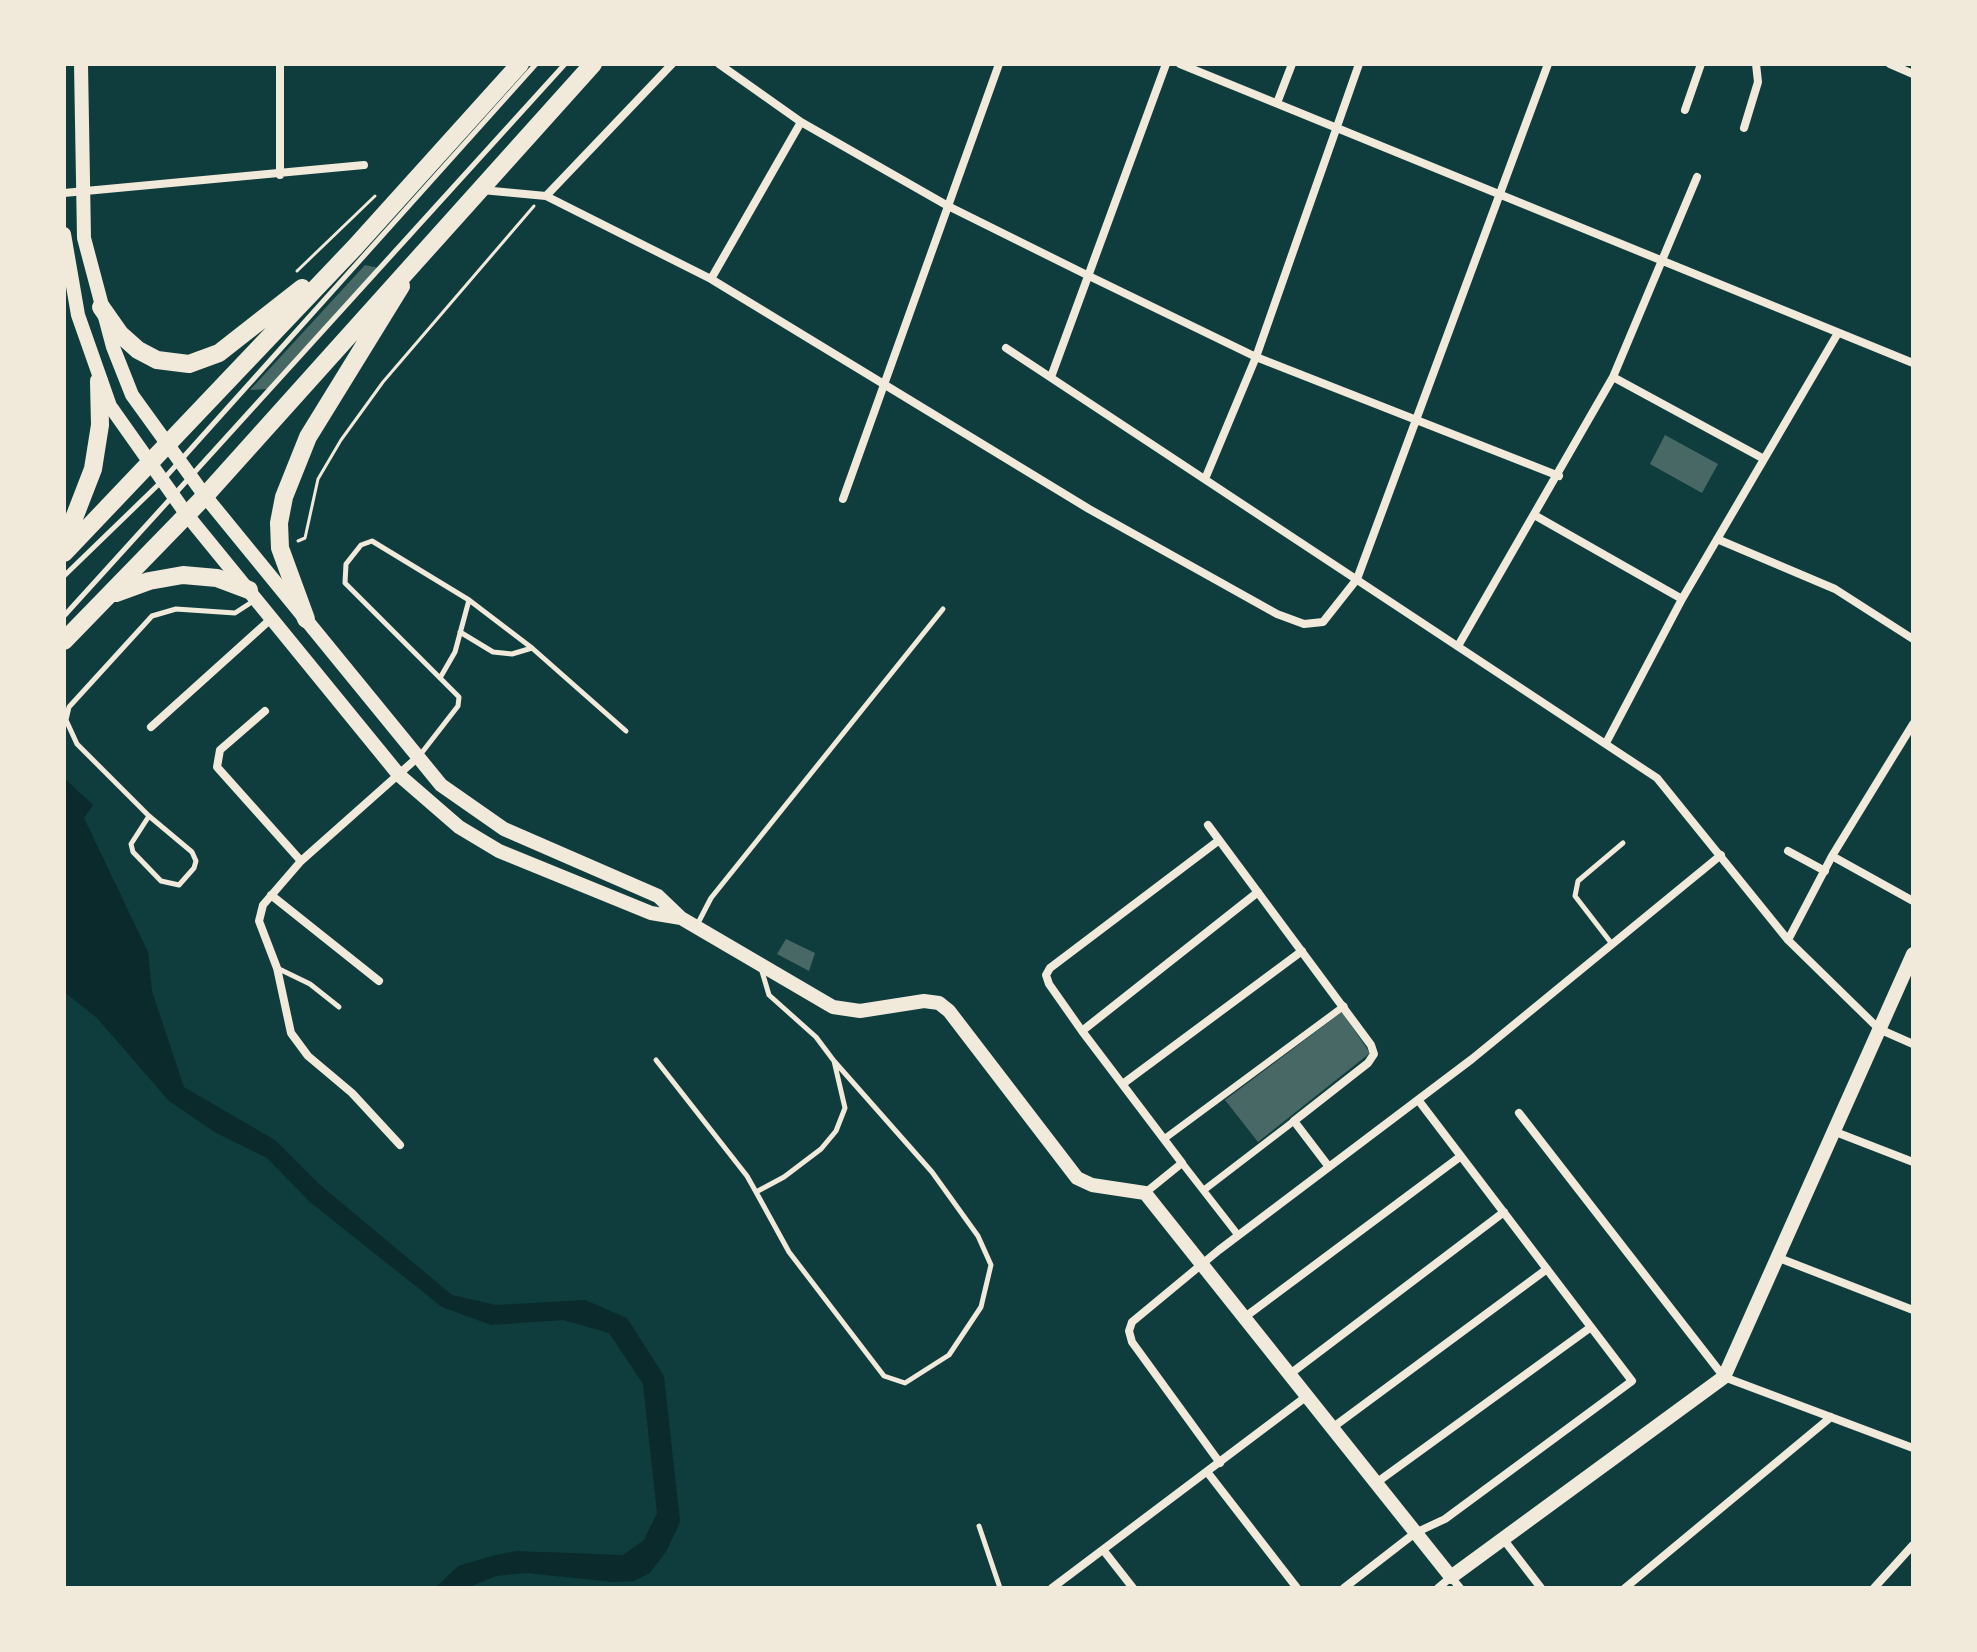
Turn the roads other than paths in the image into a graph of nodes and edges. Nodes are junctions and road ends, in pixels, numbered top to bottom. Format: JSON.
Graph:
{"nodes":[{"id":1,"x":81,"y":64,"type":"edge"},
{"id":2,"x":280,"y":64,"type":"edge"},
{"id":3,"x":520,"y":64,"type":"edge"},
{"id":4,"x":536,"y":64,"type":"edge"},
{"id":5,"x":565,"y":64,"type":"edge"},
{"id":6,"x":593,"y":64,"type":"edge"},
{"id":7,"x":672,"y":64,"type":"edge"},
{"id":8,"x":719,"y":64,"type":"edge"},
{"id":9,"x":999,"y":64,"type":"edge"},
{"id":10,"x":1166,"y":64,"type":"edge"},
{"id":11,"x":1180,"y":64,"type":"edge"},
{"id":12,"x":1292,"y":64,"type":"edge"},
{"id":13,"x":1359,"y":64,"type":"edge"},
{"id":14,"x":1548,"y":64,"type":"edge"},
{"id":15,"x":1701,"y":64,"type":"edge"},
{"id":16,"x":1756,"y":64,"type":"edge"},
{"id":17,"x":1890,"y":64,"type":"edge"},
{"id":18,"x":1913,"y":74,"type":"edge"},
{"id":19,"x":1277,"y":103,"type":"junction"},
{"id":20,"x":1685,"y":110,"type":"dead end"},
{"id":21,"x":801,"y":122,"type":"junction"},
{"id":22,"x":1336,"y":127,"type":"junction"},
{"id":23,"x":1744,"y":128,"type":"dead end"},
{"id":24,"x":364,"y":165,"type":"dead end"},
{"id":25,"x":280,"y":175,"type":"junction"},
{"id":26,"x":1697,"y":177,"type":"dead end"},
{"id":27,"x":479,"y":190,"type":"junction"},
{"id":28,"x":82,"y":191,"type":"junction"},
{"id":29,"x":64,"y":193,"type":"edge"},
{"id":30,"x":1501,"y":194,"type":"junction"},
{"id":31,"x":546,"y":196,"type":"junction"},
{"id":32,"x":948,"y":206,"type":"junction"},
{"id":33,"x":64,"y":234,"type":"edge"},
{"id":34,"x":355,"y":247,"type":"junction"},
{"id":35,"x":1662,"y":261,"type":"junction"},
{"id":36,"x":409,"y":267,"type":"junction"},
{"id":37,"x":1089,"y":276,"type":"junction"},
{"id":38,"x":711,"y":279,"type":"junction"},
{"id":39,"x":101,"y":307,"type":"junction"},
{"id":40,"x":1838,"y":333,"type":"junction"},
{"id":41,"x":1006,"y":348,"type":"dead end"},
{"id":42,"x":1256,"y":357,"type":"junction"},
{"id":43,"x":1913,"y":363,"type":"edge"},
{"id":44,"x":1051,"y":377,"type":"junction"},
{"id":45,"x":1613,"y":377,"type":"junction"},
{"id":46,"x":99,"y":381,"type":"junction"},
{"id":47,"x":884,"y":385,"type":"junction"},
{"id":48,"x":1417,"y":420,"type":"junction"},
{"id":49,"x":167,"y":443,"type":"junction"},
{"id":50,"x":1764,"y":459,"type":"junction"},
{"id":51,"x":179,"y":462,"type":"junction"},
{"id":52,"x":148,"y":463,"type":"junction"},
{"id":53,"x":1559,"y":476,"type":"junction"},
{"id":54,"x":190,"y":477,"type":"junction"},
{"id":55,"x":1205,"y":479,"type":"junction"},
{"id":56,"x":162,"y":481,"type":"junction"},
{"id":57,"x":173,"y":496,"type":"junction"},
{"id":58,"x":205,"y":496,"type":"junction"},
{"id":59,"x":843,"y":499,"type":"dead end"},
{"id":60,"x":187,"y":515,"type":"junction"},
{"id":61,"x":1536,"y":516,"type":"junction"},
{"id":62,"x":1717,"y":539,"type":"junction"},
{"id":63,"x":64,"y":545,"type":"edge"},
{"id":64,"x":64,"y":553,"type":"edge"},
{"id":65,"x":64,"y":576,"type":"edge"},
{"id":66,"x":1357,"y":579,"type":"junction"},
{"id":67,"x":253,"y":594,"type":"junction"},
{"id":68,"x":109,"y":595,"type":"junction"},
{"id":69,"x":1682,"y":599,"type":"junction"},
{"id":70,"x":469,"y":600,"type":"junction"},
{"id":71,"x":943,"y":609,"type":"dead end"},
{"id":72,"x":64,"y":616,"type":"edge"},
{"id":73,"x":272,"y":618,"type":"junction"},
{"id":74,"x":306,"y":619,"type":"junction"},
{"id":75,"x":460,"y":632,"type":"junction"},
{"id":76,"x":1913,"y":639,"type":"edge"},
{"id":77,"x":64,"y":641,"type":"edge"},
{"id":78,"x":1458,"y":646,"type":"junction"},
{"id":79,"x":532,"y":648,"type":"junction"},
{"id":80,"x":440,"y":678,"type":"junction"},
{"id":81,"x":265,"y":711,"type":"dead end"},
{"id":82,"x":1913,"y":724,"type":"edge"},
{"id":83,"x":151,"y":727,"type":"dead end"},
{"id":84,"x":626,"y":731,"type":"dead end"},
{"id":85,"x":1606,"y":743,"type":"junction"},
{"id":86,"x":417,"y":758,"type":"junction"},
{"id":87,"x":399,"y":775,"type":"junction"},
{"id":88,"x":149,"y":816,"type":"junction"},
{"id":89,"x":1208,"y":825,"type":"dead end"},
{"id":90,"x":1218,"y":841,"type":"junction"},
{"id":91,"x":1623,"y":843,"type":"dead end"},
{"id":92,"x":1788,"y":851,"type":"dead end"},
{"id":93,"x":1721,"y":855,"type":"junction"},
{"id":94,"x":1832,"y":856,"type":"junction"},
{"id":95,"x":301,"y":861,"type":"junction"},
{"id":96,"x":1825,"y":871,"type":"junction"},
{"id":97,"x":1258,"y":892,"type":"junction"},
{"id":98,"x":271,"y":895,"type":"junction"},
{"id":99,"x":1913,"y":901,"type":"edge"},
{"id":100,"x":681,"y":918,"type":"junction"},
{"id":101,"x":697,"y":926,"type":"junction"},
{"id":102,"x":1788,"y":940,"type":"junction"},
{"id":103,"x":1612,"y":944,"type":"junction"},
{"id":104,"x":1302,"y":951,"type":"junction"},
{"id":105,"x":1913,"y":954,"type":"edge"},
{"id":106,"x":760,"y":967,"type":"junction"},
{"id":107,"x":277,"y":968,"type":"junction"},
{"id":108,"x":379,"y":981,"type":"dead end"},
{"id":109,"x":1344,"y":1006,"type":"junction"},
{"id":110,"x":339,"y":1007,"type":"dead end"},
{"id":111,"x":1879,"y":1029,"type":"junction"},
{"id":112,"x":1082,"y":1031,"type":"junction"},
{"id":113,"x":1913,"y":1044,"type":"edge"},
{"id":114,"x":656,"y":1060,"type":"dead end"},
{"id":115,"x":834,"y":1061,"type":"junction"},
{"id":116,"x":1124,"y":1083,"type":"junction"},
{"id":117,"x":1419,"y":1101,"type":"junction"},
{"id":118,"x":1519,"y":1113,"type":"dead end"},
{"id":119,"x":1294,"y":1121,"type":"junction"},
{"id":120,"x":1832,"y":1131,"type":"junction"},
{"id":121,"x":1164,"y":1139,"type":"junction"},
{"id":122,"x":400,"y":1145,"type":"dead end"},
{"id":123,"x":1461,"y":1156,"type":"junction"},
{"id":124,"x":1913,"y":1162,"type":"edge"},
{"id":125,"x":1182,"y":1163,"type":"junction"},
{"id":126,"x":1329,"y":1167,"type":"junction"},
{"id":127,"x":1204,"y":1190,"type":"junction"},
{"id":128,"x":756,"y":1192,"type":"junction"},
{"id":129,"x":1145,"y":1193,"type":"junction"},
{"id":130,"x":1504,"y":1212,"type":"junction"},
{"id":131,"x":1238,"y":1235,"type":"junction"},
{"id":132,"x":1779,"y":1258,"type":"junction"},
{"id":133,"x":1203,"y":1263,"type":"junction"},
{"id":134,"x":1547,"y":1269,"type":"junction"},
{"id":135,"x":1913,"y":1310,"type":"edge"},
{"id":136,"x":1245,"y":1317,"type":"junction"},
{"id":137,"x":1591,"y":1327,"type":"junction"},
{"id":138,"x":1290,"y":1374,"type":"junction"},
{"id":139,"x":1724,"y":1377,"type":"junction"},
{"id":140,"x":1307,"y":1396,"type":"junction"},
{"id":141,"x":1831,"y":1417,"type":"junction"},
{"id":142,"x":1332,"y":1428,"type":"junction"},
{"id":143,"x":1913,"y":1448,"type":"edge"},
{"id":144,"x":1220,"y":1463,"type":"junction"},
{"id":145,"x":1208,"y":1473,"type":"junction"},
{"id":146,"x":1376,"y":1483,"type":"junction"},
{"id":147,"x":979,"y":1526,"type":"dead end"},
{"id":148,"x":1415,"y":1533,"type":"junction"},
{"id":149,"x":1504,"y":1540,"type":"junction"},
{"id":150,"x":1913,"y":1545,"type":"edge"},
{"id":151,"x":1104,"y":1551,"type":"junction"},
{"id":152,"x":1454,"y":1584,"type":"edge"},
{"id":153,"x":1000,"y":1588,"type":"edge"},
{"id":154,"x":1052,"y":1588,"type":"edge"},
{"id":155,"x":1133,"y":1588,"type":"edge"},
{"id":156,"x":1297,"y":1588,"type":"edge"},
{"id":157,"x":1344,"y":1588,"type":"edge"},
{"id":158,"x":1438,"y":1588,"type":"edge"},
{"id":159,"x":1541,"y":1588,"type":"edge"},
{"id":160,"x":1625,"y":1588,"type":"edge"},
{"id":161,"x":1874,"y":1588,"type":"edge"}],
"edges":[{"from":1,"to":28,"type":"street"},
{"from":2,"to":25,"type":"street"},
{"from":3,"to":34,"type":"highway"},
{"from":4,"to":51,"type":"lane"},
{"from":5,"to":54,"type":"lane"},
{"from":6,"to":27,"type":"highway"},
{"from":7,"to":31,"type":"street"},
{"from":8,"to":21,"type":"street"},
{"from":9,"to":32,"type":"street"},
{"from":10,"to":37,"type":"street"},
{"from":11,"to":19,"type":"street"},
{"from":12,"to":19,"type":"street"},
{"from":13,"to":22,"type":"street"},
{"from":14,"to":30,"type":"street"},
{"from":15,"to":20,"type":"street"},
{"from":16,"to":23,"type":"street"},
{"from":17,"to":18,"type":"street"},
{"from":19,"to":22,"type":"street"},
{"from":21,"to":32,"type":"street"},
{"from":21,"to":38,"type":"street"},
{"from":22,"to":30,"type":"street"},
{"from":22,"to":42,"type":"street"},
{"from":24,"to":25,"type":"street"},
{"from":25,"to":28,"type":"street"},
{"from":26,"to":35,"type":"street"},
{"from":27,"to":31,"type":"street"},
{"from":27,"to":36,"type":"highway"},
{"from":28,"to":29,"type":"street"},
{"from":28,"to":39,"type":"street"},
{"from":30,"to":35,"type":"street"},
{"from":30,"to":48,"type":"street"},
{"from":31,"to":38,"type":"street"},
{"from":32,"to":37,"type":"street"},
{"from":32,"to":47,"type":"street"},
{"from":33,"to":46,"type":"street"},
{"from":34,"to":39,"type":"highway"},
{"from":34,"to":49,"type":"highway"},
{"from":35,"to":40,"type":"street"},
{"from":35,"to":45,"type":"street"},
{"from":36,"to":58,"type":"highway"},
{"from":36,"to":74,"type":"highway"},
{"from":37,"to":42,"type":"street"},
{"from":37,"to":44,"type":"street"},
{"from":38,"to":47,"type":"street"},
{"from":39,"to":49,"type":"street"},
{"from":40,"to":43,"type":"street"},
{"from":40,"to":50,"type":"street"},
{"from":41,"to":44,"type":"street"},
{"from":42,"to":48,"type":"street"},
{"from":42,"to":55,"type":"street"},
{"from":44,"to":55,"type":"street"},
{"from":45,"to":50,"type":"street"},
{"from":45,"to":53,"type":"street"},
{"from":46,"to":52,"type":"street"},
{"from":46,"to":63,"type":"highway"},
{"from":47,"to":59,"type":"street"},
{"from":47,"to":66,"type":"street"},
{"from":48,"to":53,"type":"street"},
{"from":48,"to":66,"type":"street"},
{"from":49,"to":51,"type":"street"},
{"from":49,"to":52,"type":"highway"},
{"from":50,"to":62,"type":"street"},
{"from":51,"to":54,"type":"street"},
{"from":51,"to":56,"type":"lane"},
{"from":52,"to":56,"type":"street"},
{"from":52,"to":64,"type":"highway"},
{"from":53,"to":61,"type":"street"},
{"from":54,"to":57,"type":"lane"},
{"from":54,"to":58,"type":"street"},
{"from":55,"to":66,"type":"street"},
{"from":56,"to":57,"type":"street"},
{"from":56,"to":65,"type":"lane"},
{"from":57,"to":60,"type":"street"},
{"from":57,"to":72,"type":"lane"},
{"from":58,"to":60,"type":"highway"},
{"from":58,"to":74,"type":"street"},
{"from":60,"to":67,"type":"street"},
{"from":60,"to":68,"type":"highway"},
{"from":61,"to":69,"type":"street"},
{"from":61,"to":78,"type":"street"},
{"from":62,"to":69,"type":"street"},
{"from":62,"to":76,"type":"street"},
{"from":66,"to":78,"type":"street"},
{"from":67,"to":68,"type":"highway"},
{"from":67,"to":73,"type":"street"},
{"from":67,"to":88,"type":"lane"},
{"from":68,"to":77,"type":"highway"},
{"from":69,"to":85,"type":"street"},
{"from":70,"to":75,"type":"lane"},
{"from":70,"to":79,"type":"lane"},
{"from":70,"to":80,"type":"lane"},
{"from":71,"to":101,"type":"lane"},
{"from":73,"to":83,"type":"street"},
{"from":73,"to":87,"type":"street"},
{"from":74,"to":86,"type":"street"},
{"from":75,"to":79,"type":"lane"},
{"from":75,"to":80,"type":"lane"},
{"from":78,"to":85,"type":"street"},
{"from":79,"to":84,"type":"lane"},
{"from":80,"to":86,"type":"lane"},
{"from":81,"to":95,"type":"street"},
{"from":82,"to":94,"type":"street"},
{"from":85,"to":93,"type":"street"},
{"from":86,"to":87,"type":"street"},
{"from":86,"to":100,"type":"street"},
{"from":87,"to":95,"type":"street"},
{"from":87,"to":100,"type":"street"},
{"from":88,"to":88,"type":"lane"},
{"from":89,"to":90,"type":"street"},
{"from":90,"to":97,"type":"street"},
{"from":90,"to":112,"type":"street"},
{"from":91,"to":103,"type":"lane"},
{"from":92,"to":96,"type":"street"},
{"from":93,"to":102,"type":"street"},
{"from":93,"to":103,"type":"street"},
{"from":94,"to":96,"type":"street"},
{"from":94,"to":99,"type":"street"},
{"from":95,"to":98,"type":"street"},
{"from":96,"to":102,"type":"street"},
{"from":97,"to":104,"type":"street"},
{"from":97,"to":112,"type":"street"},
{"from":98,"to":107,"type":"street"},
{"from":98,"to":108,"type":"street"},
{"from":100,"to":101,"type":"street"},
{"from":101,"to":106,"type":"street"},
{"from":102,"to":111,"type":"street"},
{"from":103,"to":117,"type":"street"},
{"from":104,"to":109,"type":"street"},
{"from":104,"to":116,"type":"street"},
{"from":105,"to":111,"type":"street"},
{"from":106,"to":115,"type":"lane"},
{"from":106,"to":129,"type":"street"},
{"from":107,"to":110,"type":"lane"},
{"from":107,"to":122,"type":"street"},
{"from":109,"to":119,"type":"street"},
{"from":109,"to":121,"type":"street"},
{"from":111,"to":113,"type":"street"},
{"from":111,"to":120,"type":"street"},
{"from":112,"to":116,"type":"street"},
{"from":114,"to":128,"type":"lane"},
{"from":115,"to":128,"type":"lane"},
{"from":115,"to":128,"type":"lane"},
{"from":116,"to":121,"type":"street"},
{"from":117,"to":123,"type":"street"},
{"from":117,"to":126,"type":"street"},
{"from":118,"to":139,"type":"street"},
{"from":119,"to":126,"type":"street"},
{"from":119,"to":127,"type":"street"},
{"from":120,"to":124,"type":"street"},
{"from":120,"to":132,"type":"street"},
{"from":121,"to":125,"type":"street"},
{"from":123,"to":130,"type":"street"},
{"from":123,"to":136,"type":"street"},
{"from":125,"to":127,"type":"street"},
{"from":125,"to":129,"type":"street"},
{"from":126,"to":131,"type":"street"},
{"from":127,"to":131,"type":"street"},
{"from":129,"to":133,"type":"street"},
{"from":130,"to":134,"type":"street"},
{"from":130,"to":138,"type":"street"},
{"from":131,"to":133,"type":"street"},
{"from":132,"to":135,"type":"street"},
{"from":132,"to":139,"type":"street"},
{"from":133,"to":136,"type":"street"},
{"from":133,"to":144,"type":"street"},
{"from":134,"to":137,"type":"street"},
{"from":134,"to":142,"type":"street"},
{"from":136,"to":138,"type":"street"},
{"from":137,"to":146,"type":"street"},
{"from":137,"to":148,"type":"street"},
{"from":138,"to":140,"type":"street"},
{"from":139,"to":141,"type":"street"},
{"from":139,"to":149,"type":"street"},
{"from":140,"to":142,"type":"street"},
{"from":140,"to":144,"type":"street"},
{"from":141,"to":143,"type":"street"},
{"from":141,"to":160,"type":"street"},
{"from":142,"to":146,"type":"street"},
{"from":144,"to":145,"type":"street"},
{"from":145,"to":151,"type":"street"},
{"from":145,"to":156,"type":"street"},
{"from":146,"to":148,"type":"street"},
{"from":147,"to":153,"type":"lane"},
{"from":148,"to":152,"type":"street"},
{"from":148,"to":157,"type":"street"},
{"from":149,"to":152,"type":"street"},
{"from":149,"to":159,"type":"street"},
{"from":150,"to":161,"type":"street"},
{"from":151,"to":154,"type":"street"},
{"from":151,"to":155,"type":"street"},
{"from":152,"to":158,"type":"street"}]}
